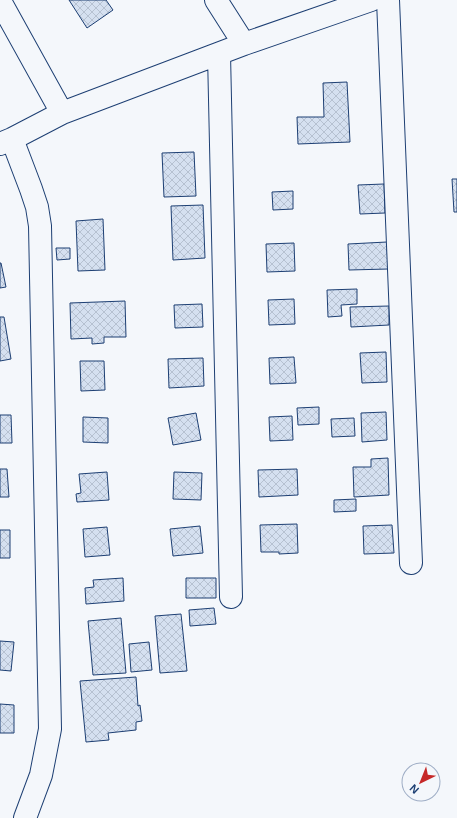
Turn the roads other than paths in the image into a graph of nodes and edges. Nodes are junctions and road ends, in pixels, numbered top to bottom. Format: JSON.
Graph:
{"nodes":[{"id":1,"x":216,"y":0,"type":"edge"},
{"id":2,"x":370,"y":0,"type":"edge"},
{"id":3,"x":388,"y":0,"type":"edge"},
{"id":4,"x":0,"y":1,"type":"edge"},
{"id":5,"x":244,"y":44,"type":"junction"},
{"id":6,"x":219,"y":54,"type":"junction"},
{"id":7,"x":62,"y":113,"type":"junction"},
{"id":8,"x":6,"y":142,"type":"edge"},
{"id":9,"x":411,"y":563,"type":"dead end"},
{"id":10,"x":231,"y":597,"type":"dead end"},
{"id":11,"x":24,"y":818,"type":"edge"}],
"edges":[{"from":1,"to":5,"type":"street"},
{"from":2,"to":5,"type":"street"},
{"from":3,"to":9,"type":"street"},
{"from":4,"to":7,"type":"street"},
{"from":5,"to":6,"type":"street"},
{"from":6,"to":7,"type":"street"},
{"from":6,"to":10,"type":"street"},
{"from":7,"to":8,"type":"street"},
{"from":8,"to":11,"type":"street"}]}
